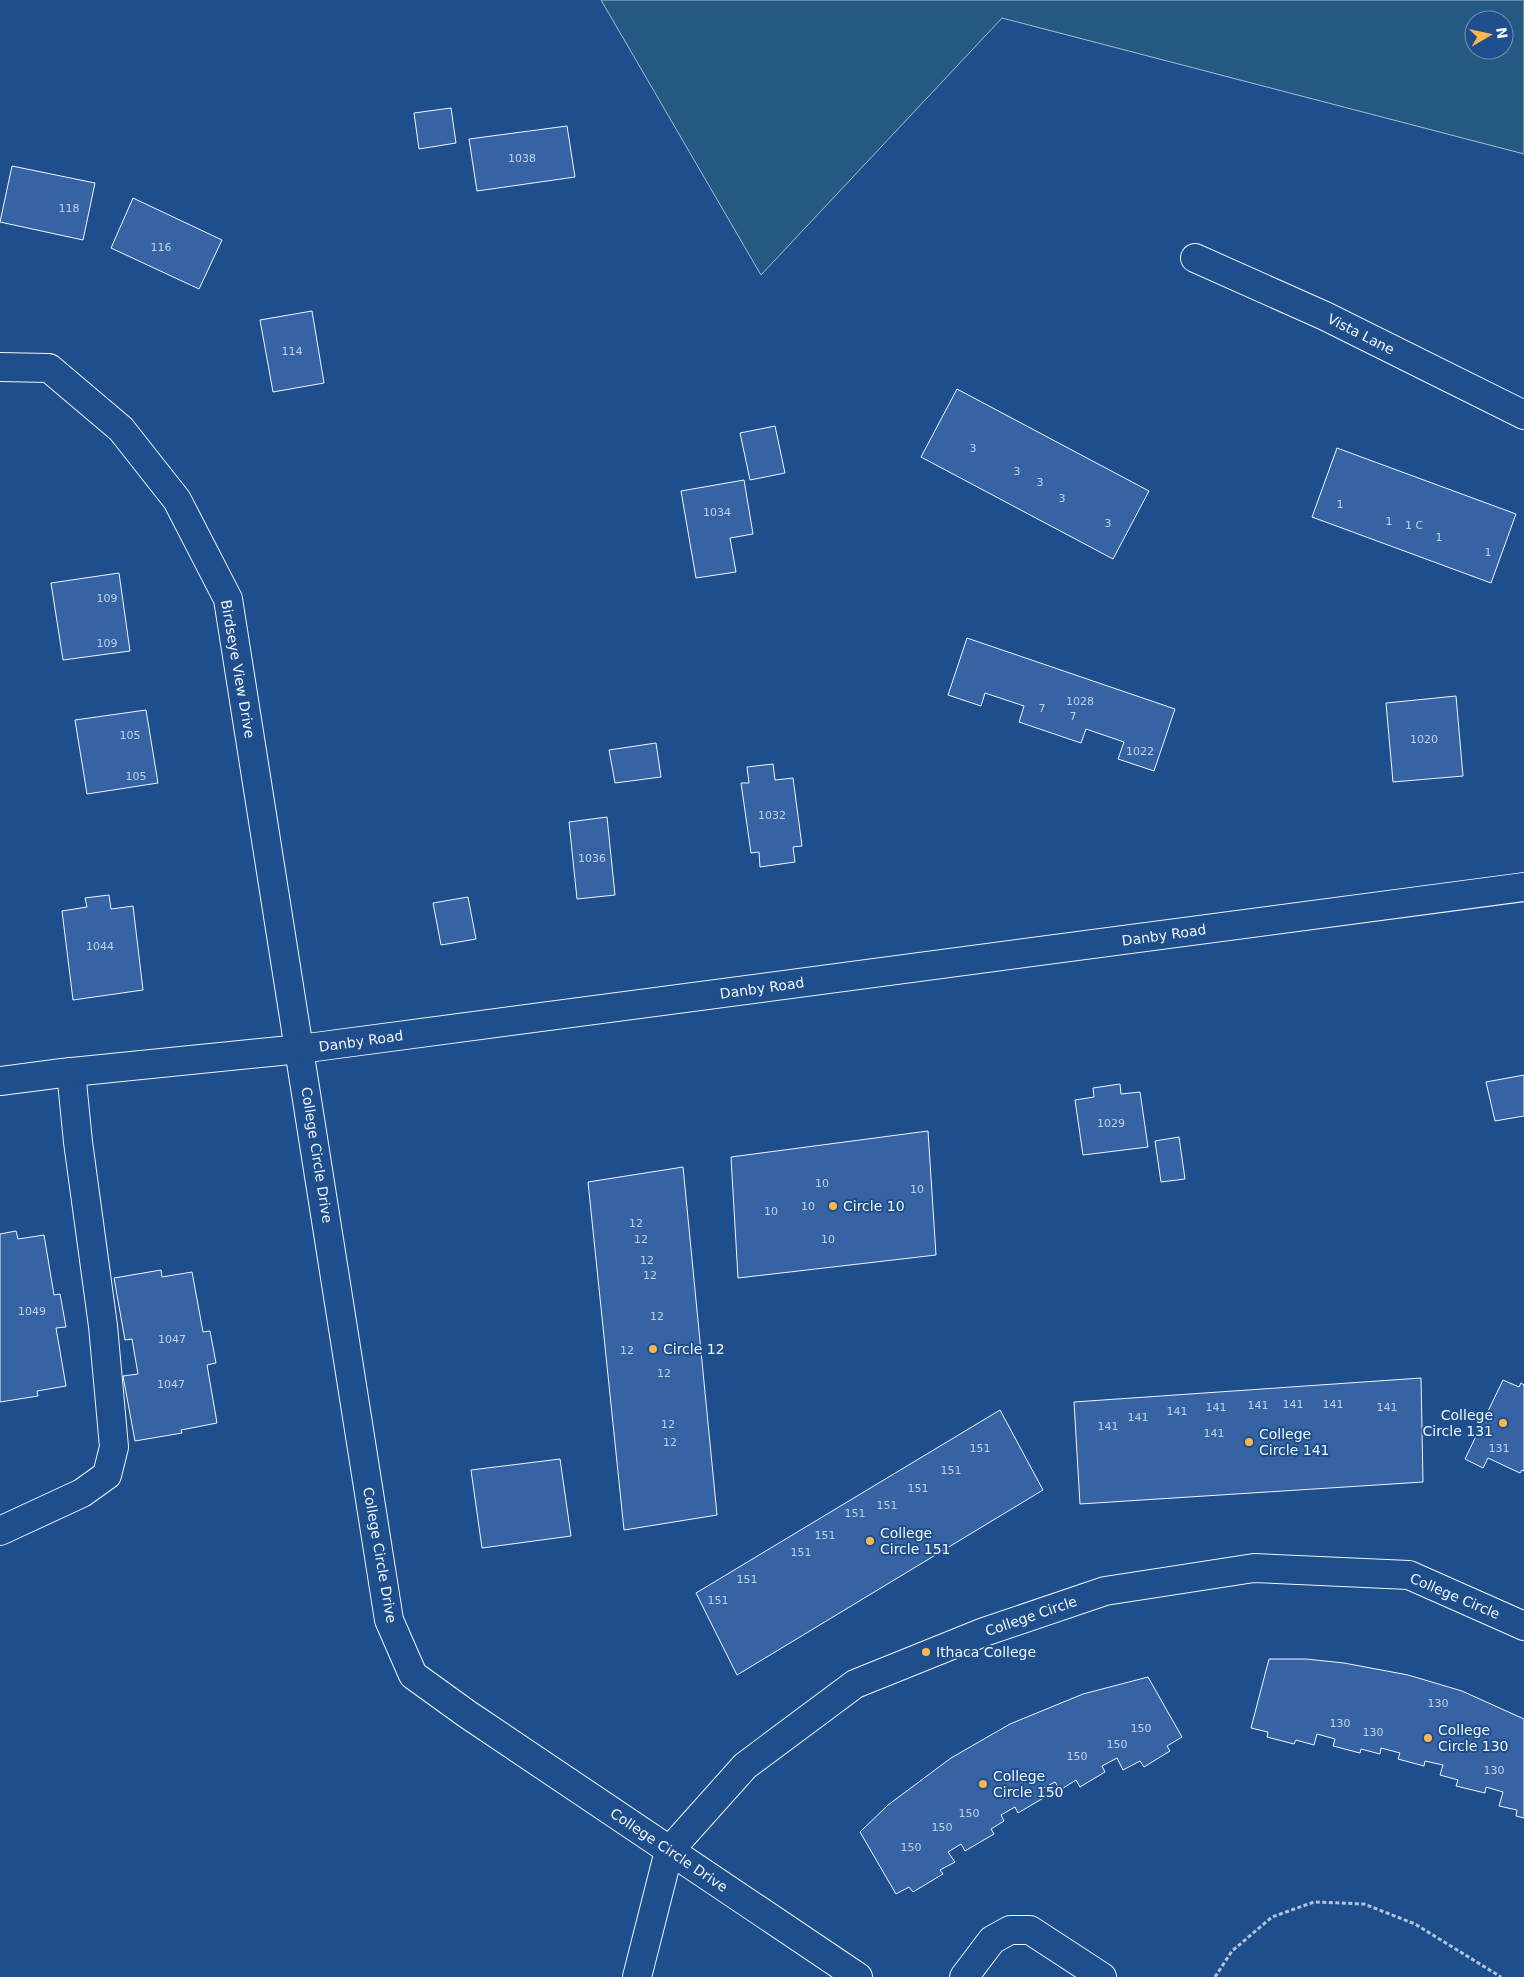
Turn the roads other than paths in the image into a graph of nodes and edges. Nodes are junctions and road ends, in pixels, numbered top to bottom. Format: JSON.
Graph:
{"nodes":[{"id":1,"x":1195,"y":258,"type":"dead end"},
{"id":2,"x":0,"y":367,"type":"edge"},
{"id":3,"x":1524,"y":415,"type":"edge"},
{"id":4,"x":1524,"y":887,"type":"edge"},
{"id":5,"x":300,"y":1049,"type":"junction"},
{"id":6,"x":71,"y":1072,"type":"junction"},
{"id":7,"x":0,"y":1081,"type":"edge"},
{"id":8,"x":0,"y":1531,"type":"edge"},
{"id":9,"x":1524,"y":1626,"type":"edge"},
{"id":10,"x":669,"y":1851,"type":"junction"},
{"id":11,"x":637,"y":1977,"type":"edge"},
{"id":12,"x":858,"y":1977,"type":"edge"},
{"id":13,"x":964,"y":1977,"type":"edge"},
{"id":14,"x":1102,"y":1977,"type":"edge"}],
"edges":[{"from":1,"to":3,"type":"street","name":"Vista Lane"},
{"from":2,"to":5,"type":"street","name":"Birdseye View Drive"},
{"from":4,"to":5,"type":"street","name":"Danby Road"},
{"from":5,"to":6,"type":"street","name":"Danby Road"},
{"from":5,"to":10,"type":"street","name":"College Circle Drive"},
{"from":6,"to":7,"type":"street","name":"Danby Road"},
{"from":6,"to":8,"type":"street"},
{"from":9,"to":10,"type":"street","name":"College Circle"},
{"from":10,"to":11,"type":"street","name":"College Circle"},
{"from":10,"to":12,"type":"street","name":"College Circle Drive"},
{"from":13,"to":14,"type":"street"}]}
